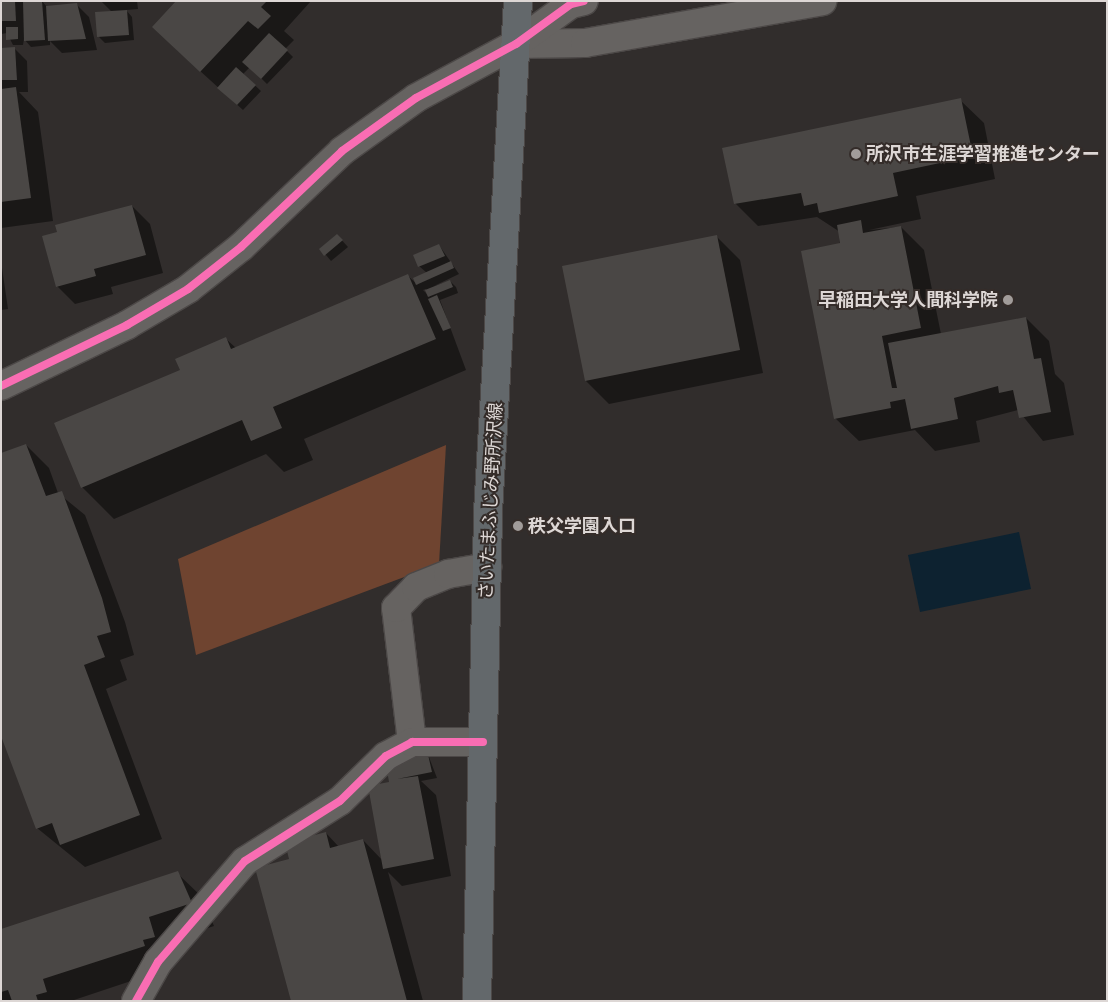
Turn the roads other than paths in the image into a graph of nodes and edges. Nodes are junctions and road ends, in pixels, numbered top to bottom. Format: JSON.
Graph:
{"nodes":[{"id":1,"x":518,"y":1,"type":"edge"},
{"id":2,"x":584,"y":1,"type":"edge"},
{"id":3,"x":822,"y":1,"type":"edge"},
{"id":4,"x":516,"y":44,"type":"junction"},
{"id":5,"x":1,"y":386,"type":"edge"},
{"id":6,"x":487,"y":567,"type":"junction"},
{"id":7,"x":412,"y":742,"type":"junction"},
{"id":8,"x":483,"y":742,"type":"junction"},
{"id":9,"x":136,"y":1001,"type":"edge"},
{"id":10,"x":477,"y":1001,"type":"edge"}],
"edges":[{"from":1,"to":4,"type":"main road","name":"さいたまふじみ野所沢線"},
{"from":2,"to":4,"type":"street"},
{"from":3,"to":4,"type":"street"},
{"from":4,"to":5,"type":"street"},
{"from":4,"to":6,"type":"main road","name":"さいたまふじみ野所沢線"},
{"from":6,"to":7,"type":"street"},
{"from":6,"to":8,"type":"main road","name":"さいたまふじみ野所沢線"},
{"from":7,"to":8,"type":"street"},
{"from":7,"to":9,"type":"street"},
{"from":8,"to":10,"type":"main road","name":"さいたまふじみ野所沢線"}]}
